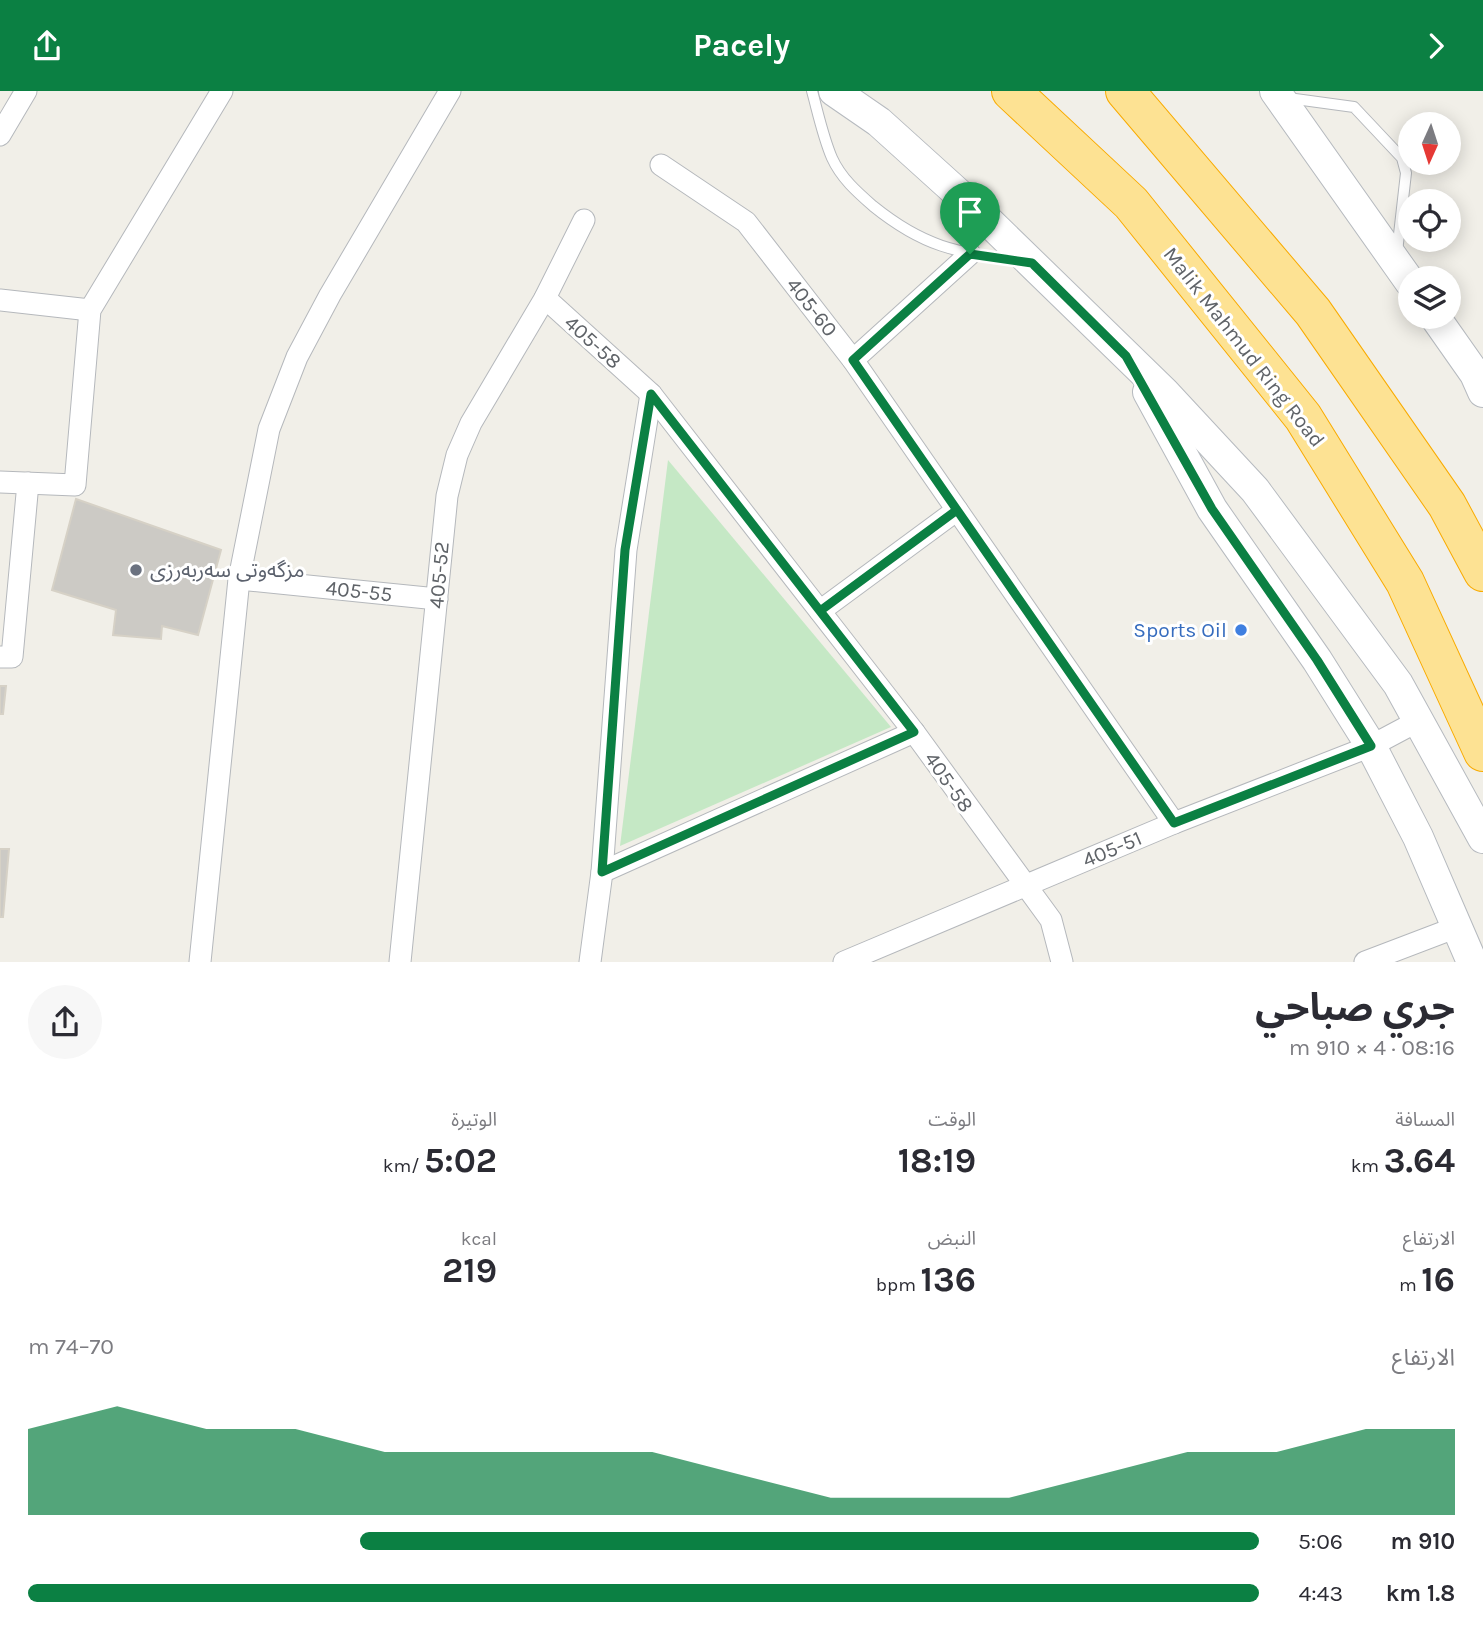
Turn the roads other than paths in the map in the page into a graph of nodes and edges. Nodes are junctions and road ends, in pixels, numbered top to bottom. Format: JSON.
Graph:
{"nodes":[{"id":1,"x":26,"y":91,"type":"edge"},
{"id":2,"x":222,"y":91,"type":"edge"},
{"id":3,"x":450,"y":91,"type":"edge"},
{"id":4,"x":812,"y":91,"type":"edge"},
{"id":5,"x":834,"y":91,"type":"edge"},
{"id":6,"x":1011,"y":91,"type":"edge"},
{"id":7,"x":1125,"y":91,"type":"edge"},
{"id":8,"x":1277,"y":94,"type":"edge"},
{"id":9,"x":0,"y":135,"type":"edge"},
{"id":10,"x":661,"y":165,"type":"dead end"},
{"id":11,"x":584,"y":220,"type":"dead end"},
{"id":12,"x":970,"y":254,"type":"junction"},
{"id":13,"x":1032,"y":263,"type":"junction"},
{"id":14,"x":1399,"y":266,"type":"edge"},
{"id":15,"x":1403,"y":266,"type":"edge"},
{"id":16,"x":545,"y":298,"type":"junction"},
{"id":17,"x":0,"y":300,"type":"edge"},
{"id":18,"x":90,"y":310,"type":"junction"},
{"id":19,"x":1443,"y":329,"type":"edge"},
{"id":20,"x":1126,"y":356,"type":"junction"},
{"id":21,"x":853,"y":360,"type":"junction"},
{"id":22,"x":1480,"y":384,"type":"edge"},
{"id":23,"x":651,"y":394,"type":"junction"},
{"id":24,"x":0,"y":482,"type":"edge"},
{"id":25,"x":28,"y":483,"type":"junction"},
{"id":26,"x":957,"y":510,"type":"junction"},
{"id":27,"x":1483,"y":572,"type":"edge"},
{"id":28,"x":239,"y":579,"type":"junction"},
{"id":29,"x":437,"y":599,"type":"junction"},
{"id":30,"x":820,"y":611,"type":"junction"},
{"id":31,"x":0,"y":657,"type":"edge"},
{"id":32,"x":1418,"y":721,"type":"junction"},
{"id":33,"x":914,"y":732,"type":"junction"},
{"id":34,"x":1371,"y":746,"type":"junction"},
{"id":35,"x":1483,"y":752,"type":"edge"},
{"id":36,"x":1174,"y":823,"type":"junction"},
{"id":37,"x":1483,"y":838,"type":"edge"},
{"id":38,"x":602,"y":872,"type":"junction"},
{"id":39,"x":1024,"y":886,"type":"junction"},
{"id":40,"x":1457,"y":927,"type":"junction"},
{"id":41,"x":200,"y":962,"type":"edge"},
{"id":42,"x":400,"y":962,"type":"edge"},
{"id":43,"x":590,"y":962,"type":"edge"},
{"id":44,"x":844,"y":962,"type":"edge"},
{"id":45,"x":1062,"y":962,"type":"edge"},
{"id":46,"x":1366,"y":962,"type":"edge"},
{"id":47,"x":1472,"y":962,"type":"edge"}],
"edges":[{"from":1,"to":9,"type":"street"},
{"from":2,"to":18,"type":"street"},
{"from":3,"to":28,"type":"street"},
{"from":4,"to":12,"type":"lane"},
{"from":5,"to":13,"type":"main road"},
{"from":6,"to":35,"type":"highway","name":"Malik Mahmud Ring Road"},
{"from":7,"to":27,"type":"highway"},
{"from":8,"to":14,"type":"main road"},
{"from":8,"to":15,"type":"lane"},
{"from":10,"to":21,"type":"street","name":"405-60"},
{"from":11,"to":16,"type":"street","name":"405-52"},
{"from":12,"to":13,"type":"lane"},
{"from":12,"to":21,"type":"street"},
{"from":13,"to":20,"type":"main road"},
{"from":16,"to":23,"type":"street","name":"405-58"},
{"from":16,"to":29,"type":"street","name":"405-52"},
{"from":17,"to":18,"type":"street"},
{"from":18,"to":25,"type":"street"},
{"from":19,"to":22,"type":"main road"},
{"from":20,"to":32,"type":"main road"},
{"from":20,"to":34,"type":"main road"},
{"from":21,"to":26,"type":"street","name":"405-60"},
{"from":23,"to":30,"type":"street","name":"405-58"},
{"from":23,"to":38,"type":"street"},
{"from":24,"to":25,"type":"street"},
{"from":25,"to":31,"type":"street"},
{"from":26,"to":30,"type":"street"},
{"from":26,"to":36,"type":"street","name":"405-60"},
{"from":28,"to":29,"type":"street","name":"405-55"},
{"from":28,"to":41,"type":"street"},
{"from":29,"to":42,"type":"street","name":"405-52"},
{"from":30,"to":33,"type":"street","name":"405-58"},
{"from":32,"to":34,"type":"street","name":"405-51"},
{"from":32,"to":37,"type":"main road"},
{"from":33,"to":38,"type":"street"},
{"from":33,"to":39,"type":"street","name":"405-58"},
{"from":34,"to":36,"type":"street","name":"405-51"},
{"from":34,"to":40,"type":"main road"},
{"from":36,"to":39,"type":"street","name":"405-51"},
{"from":38,"to":43,"type":"street"},
{"from":39,"to":44,"type":"street","name":"405-51"},
{"from":39,"to":45,"type":"street","name":"405-58"},
{"from":40,"to":46,"type":"street"},
{"from":40,"to":47,"type":"main road"}]}
